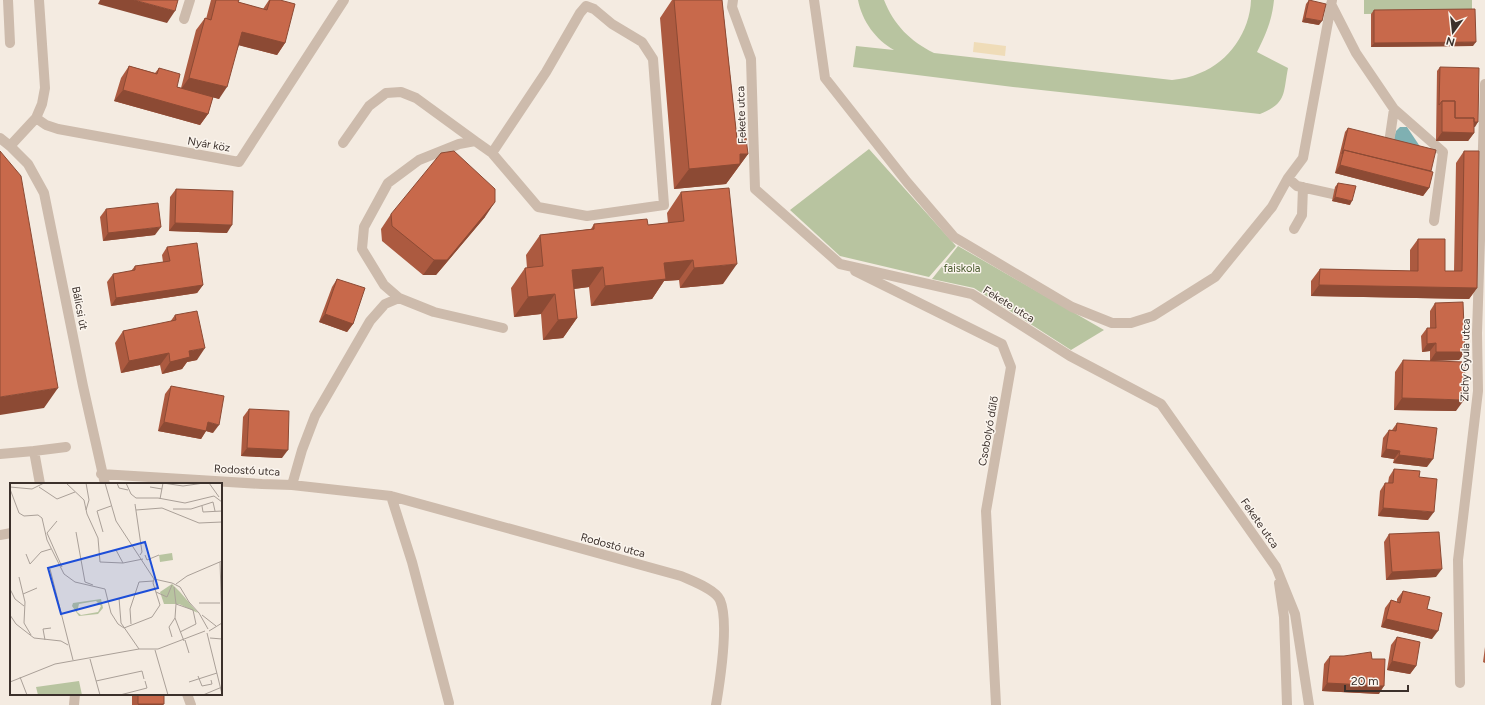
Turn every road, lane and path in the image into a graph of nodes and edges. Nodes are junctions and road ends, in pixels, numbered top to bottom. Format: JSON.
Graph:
{"nodes":[{"id":1,"x":8,"y":0,"type":"edge"},
{"id":2,"x":39,"y":0,"type":"edge"},
{"id":3,"x":190,"y":0,"type":"edge"},
{"id":4,"x":344,"y":0,"type":"edge"},
{"id":5,"x":733,"y":0,"type":"edge"},
{"id":6,"x":814,"y":0,"type":"edge"},
{"id":7,"x":1332,"y":2,"type":"edge"},
{"id":8,"x":587,"y":3,"type":"edge"},
{"id":9,"x":184,"y":19,"type":"dead end"},
{"id":10,"x":10,"y":43,"type":"dead end"},
{"id":11,"x":1485,"y":84,"type":"edge"},
{"id":12,"x":1394,"y":109,"type":"junction"},
{"id":13,"x":36,"y":118,"type":"junction"},
{"id":14,"x":0,"y":138,"type":"edge"},
{"id":15,"x":475,"y":141,"type":"junction"},
{"id":16,"x":343,"y":143,"type":"dead end"},
{"id":17,"x":1389,"y":143,"type":"edge"},
{"id":18,"x":10,"y":146,"type":"junction"},
{"id":19,"x":492,"y":153,"type":"junction"},
{"id":20,"x":1288,"y":178,"type":"junction"},
{"id":21,"x":1303,"y":187,"type":"junction"},
{"id":22,"x":1334,"y":194,"type":"edge"},
{"id":23,"x":1434,"y":221,"type":"dead end"},
{"id":24,"x":1294,"y":229,"type":"dead end"},
{"id":25,"x":840,"y":264,"type":"junction"},
{"id":26,"x":399,"y":298,"type":"junction"},
{"id":27,"x":503,"y":328,"type":"dead end"},
{"id":28,"x":66,"y":447,"type":"dead end"},
{"id":29,"x":34,"y":451,"type":"junction"},
{"id":30,"x":0,"y":454,"type":"edge"},
{"id":31,"x":103,"y":479,"type":"edge"},
{"id":32,"x":40,"y":483,"type":"edge"},
{"id":33,"x":292,"y":484,"type":"junction"},
{"id":34,"x":391,"y":496,"type":"junction"},
{"id":35,"x":10,"y":533,"type":"edge"},
{"id":36,"x":0,"y":535,"type":"edge"},
{"id":37,"x":1276,"y":567,"type":"junction"},
{"id":38,"x":1460,"y":683,"type":"dead end"},
{"id":39,"x":75,"y":695,"type":"edge"},
{"id":40,"x":187,"y":695,"type":"edge"},
{"id":41,"x":449,"y":702,"type":"dead end"},
{"id":42,"x":74,"y":705,"type":"edge"},
{"id":43,"x":191,"y":705,"type":"edge"},
{"id":44,"x":716,"y":705,"type":"edge"},
{"id":45,"x":996,"y":705,"type":"edge"},
{"id":46,"x":1287,"y":705,"type":"edge"},
{"id":47,"x":1309,"y":705,"type":"edge"}],
"edges":[{"from":1,"to":10,"type":"street"},
{"from":2,"to":13,"type":"street"},
{"from":3,"to":9,"type":"street"},
{"from":4,"to":13,"type":"street","name":"Nyár köz"},
{"from":5,"to":25,"type":"street","name":"Fekete utca"},
{"from":6,"to":20,"type":"street"},
{"from":7,"to":12,"type":"street"},
{"from":7,"to":20,"type":"street"},
{"from":8,"to":19,"type":"street"},
{"from":8,"to":19,"type":"street"},
{"from":11,"to":38,"type":"street","name":"Zichy Gyula utca"},
{"from":12,"to":17,"type":"street"},
{"from":12,"to":23,"type":"street"},
{"from":13,"to":18,"type":"street"},
{"from":14,"to":18,"type":"street","name":"Bálicsi út"},
{"from":15,"to":16,"type":"street"},
{"from":15,"to":19,"type":"street"},
{"from":15,"to":26,"type":"street"},
{"from":18,"to":31,"type":"street","name":"Bálicsi út"},
{"from":20,"to":21,"type":"street"},
{"from":21,"to":22,"type":"street"},
{"from":21,"to":24,"type":"street"},
{"from":25,"to":37,"type":"street","name":"Fekete utca"},
{"from":25,"to":45,"type":"street","name":"Csobolyó dűlő"},
{"from":26,"to":27,"type":"street"},
{"from":26,"to":33,"type":"street"},
{"from":28,"to":29,"type":"street"},
{"from":29,"to":30,"type":"street"},
{"from":29,"to":32,"type":"street"},
{"from":31,"to":33,"type":"street","name":"Rodostó utca"},
{"from":33,"to":34,"type":"street","name":"Rodostó utca"},
{"from":34,"to":41,"type":"street"},
{"from":34,"to":44,"type":"street","name":"Rodostó utca"},
{"from":35,"to":36,"type":"street"},
{"from":37,"to":46,"type":"street","name":"Fekete utca"},
{"from":37,"to":47,"type":"street","name":"Fekete utca"},
{"from":39,"to":42,"type":"street"},
{"from":40,"to":43,"type":"street"}]}
